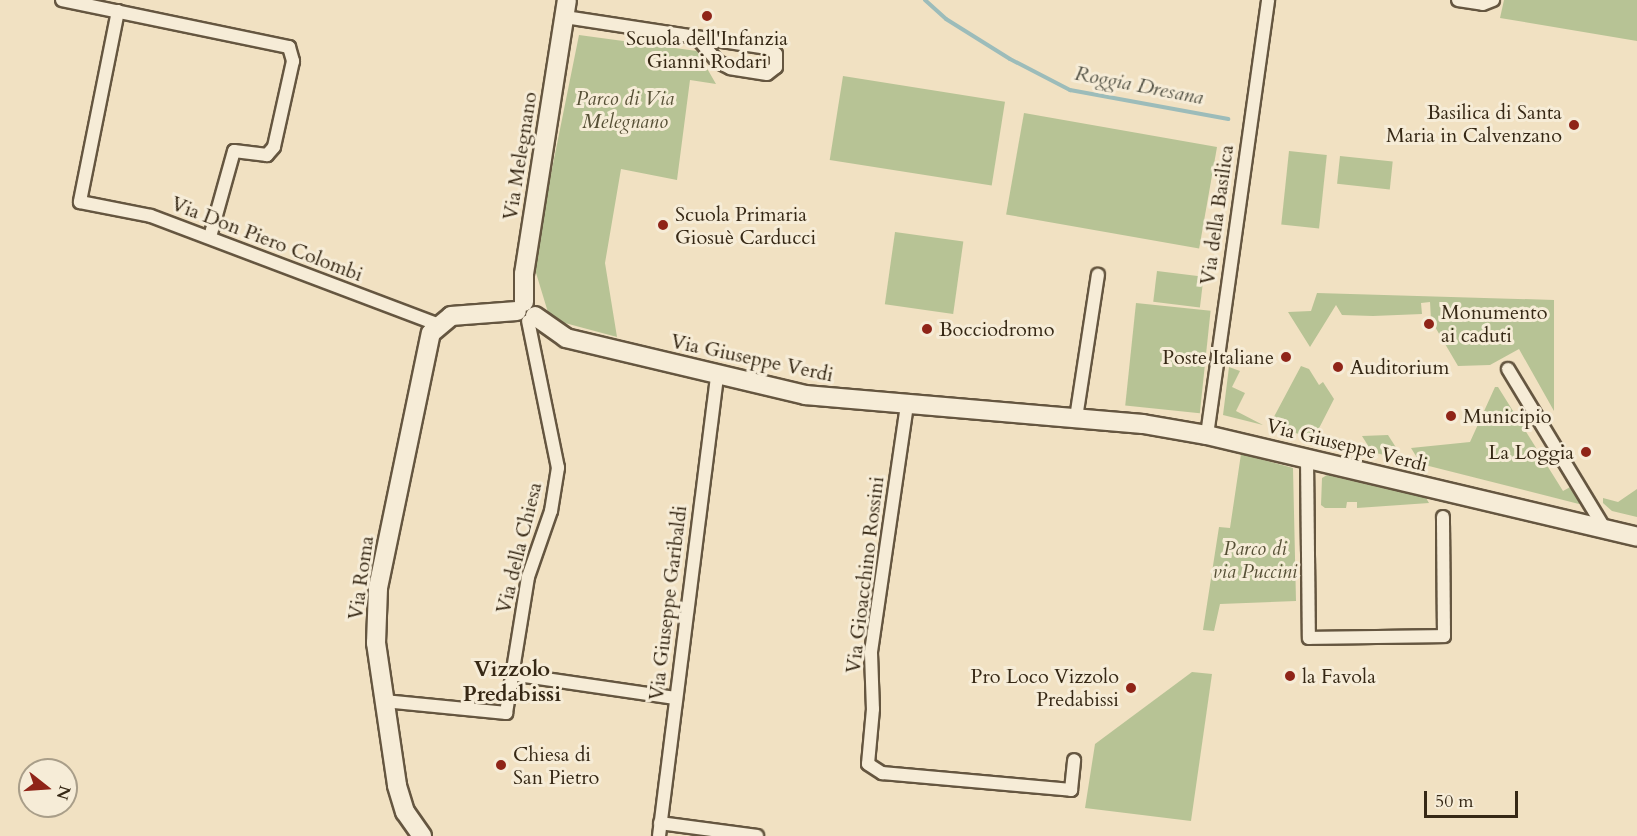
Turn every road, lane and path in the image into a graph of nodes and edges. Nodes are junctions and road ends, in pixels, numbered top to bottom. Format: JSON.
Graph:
{"nodes":[{"id":1,"x":62,"y":0,"type":"edge"},
{"id":2,"x":1268,"y":0,"type":"edge"},
{"id":3,"x":1458,"y":0,"type":"edge"},
{"id":4,"x":1493,"y":0,"type":"edge"},
{"id":5,"x":566,"y":9,"type":"edge"},
{"id":6,"x":118,"y":11,"type":"junction"},
{"id":7,"x":697,"y":38,"type":"junction"},
{"id":8,"x":210,"y":237,"type":"junction"},
{"id":9,"x":1098,"y":275,"type":"dead end"},
{"id":10,"x":526,"y":312,"type":"junction"},
{"id":11,"x":436,"y":324,"type":"junction"},
{"id":12,"x":1508,"y":369,"type":"dead end"},
{"id":13,"x":717,"y":375,"type":"junction"},
{"id":14,"x":907,"y":405,"type":"junction"},
{"id":15,"x":1076,"y":418,"type":"junction"},
{"id":16,"x":1207,"y":435,"type":"junction"},
{"id":17,"x":1307,"y":459,"type":"junction"},
{"id":18,"x":1443,"y":517,"type":"dead end"},
{"id":19,"x":1605,"y":529,"type":"junction"},
{"id":20,"x":1636,"y":537,"type":"edge"},
{"id":21,"x":511,"y":674,"type":"junction"},
{"id":22,"x":675,"y":699,"type":"junction"},
{"id":23,"x":384,"y":701,"type":"junction"},
{"id":24,"x":1074,"y":760,"type":"dead end"},
{"id":25,"x":659,"y":830,"type":"edge"},
{"id":26,"x":422,"y":836,"type":"edge"},
{"id":27,"x":757,"y":836,"type":"edge"}],
"edges":[{"from":1,"to":6,"type":"street"},
{"from":2,"to":16,"type":"street","name":"Via della Basilica"},
{"from":3,"to":4,"type":"street"},
{"from":5,"to":7,"type":"street","name":"Via Melegnano"},
{"from":5,"to":10,"type":"street","name":"Via Melegnano"},
{"from":6,"to":8,"type":"street","name":"Via Don Piero Colombi"},
{"from":6,"to":8,"type":"street"},
{"from":7,"to":7,"type":"street","name":"Via Melegnano"},
{"from":8,"to":11,"type":"street","name":"Via Don Piero Colombi"},
{"from":9,"to":15,"type":"street"},
{"from":10,"to":11,"type":"street"},
{"from":10,"to":13,"type":"street","name":"Via Giuseppe Verdi"},
{"from":10,"to":21,"type":"street","name":"Via della Chiesa"},
{"from":11,"to":23,"type":"street","name":"Via Roma"},
{"from":12,"to":19,"type":"street"},
{"from":13,"to":14,"type":"street","name":"Via Giuseppe Verdi"},
{"from":13,"to":22,"type":"street","name":"Via Giuseppe Garibaldi"},
{"from":14,"to":15,"type":"street","name":"Via Giuseppe Verdi"},
{"from":14,"to":24,"type":"street","name":"Via Gioacchino Rossini"},
{"from":15,"to":16,"type":"street","name":"Via Giuseppe Verdi"},
{"from":16,"to":17,"type":"street","name":"Via Giuseppe Verdi"},
{"from":17,"to":18,"type":"street"},
{"from":17,"to":19,"type":"street","name":"Via Giuseppe Verdi"},
{"from":19,"to":20,"type":"street","name":"Via Giuseppe Verdi"},
{"from":21,"to":22,"type":"street"},
{"from":21,"to":23,"type":"street","name":"Via della Chiesa"},
{"from":22,"to":25,"type":"street","name":"Via Giuseppe Garibaldi"},
{"from":23,"to":26,"type":"street","name":"Via Roma"},
{"from":25,"to":27,"type":"street"}]}
